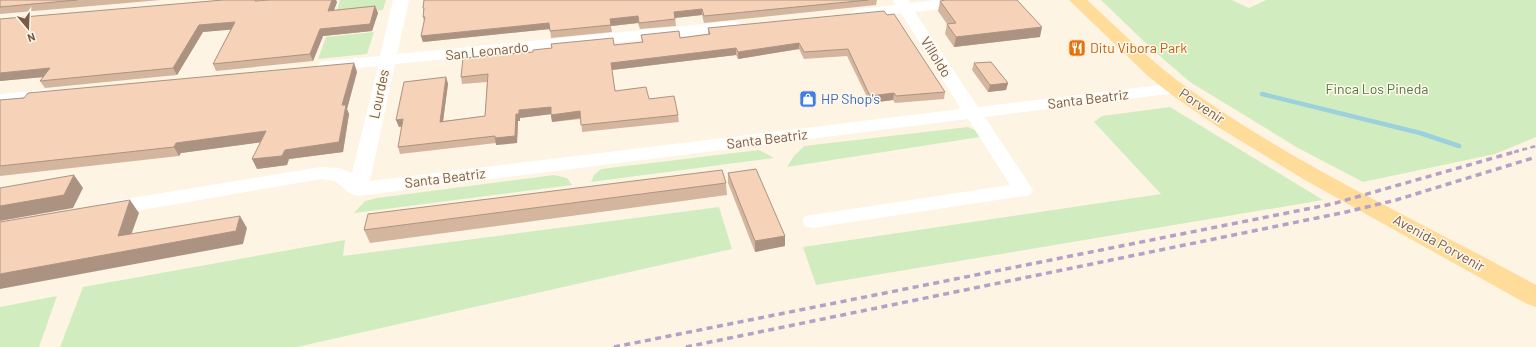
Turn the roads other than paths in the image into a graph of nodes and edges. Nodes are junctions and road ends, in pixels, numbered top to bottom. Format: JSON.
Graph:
{"nodes":[{"id":1,"x":401,"y":0,"type":"edge"},
{"id":2,"x":973,"y":0,"type":"edge"},
{"id":3,"x":1077,"y":0,"type":"edge"},
{"id":4,"x":903,"y":5,"type":"edge"},
{"id":5,"x":845,"y":15,"type":"edge"},
{"id":6,"x":750,"y":25,"type":"edge"},
{"id":7,"x":386,"y":60,"type":"junction"},
{"id":8,"x":308,"y":68,"type":"edge"},
{"id":9,"x":1176,"y":88,"type":"junction"},
{"id":10,"x":71,"y":92,"type":"edge"},
{"id":11,"x":0,"y":99,"type":"edge"},
{"id":12,"x":972,"y":114,"type":"junction"},
{"id":13,"x":358,"y":189,"type":"junction"},
{"id":14,"x":1342,"y":190,"type":"joint"},
{"id":15,"x":86,"y":213,"type":"edge"},
{"id":16,"x":814,"y":221,"type":"dead end"},
{"id":17,"x":1536,"y":297,"type":"edge"}],
"edges":[{"from":1,"to":7,"type":"street","name":"Lourdes"},
{"from":2,"to":4,"type":"street"},
{"from":3,"to":9,"type":"main road","name":"Porvenir"},
{"from":4,"to":5,"type":"street"},
{"from":4,"to":12,"type":"street","name":"Villoldo"},
{"from":6,"to":7,"type":"street","name":"San Leonardo"},
{"from":7,"to":8,"type":"street","name":"San Leonardo"},
{"from":7,"to":13,"type":"street","name":"Lourdes"},
{"from":9,"to":12,"type":"street","name":"Santa Beatriz"},
{"from":9,"to":14,"type":"main road","name":"Porvenir"},
{"from":10,"to":11,"type":"street"},
{"from":12,"to":13,"type":"street","name":"Santa Beatriz"},
{"from":12,"to":16,"type":"street","name":"Villoldo"},
{"from":13,"to":15,"type":"street"},
{"from":14,"to":17,"type":"main road","name":"Avenida Porvenir"}]}
